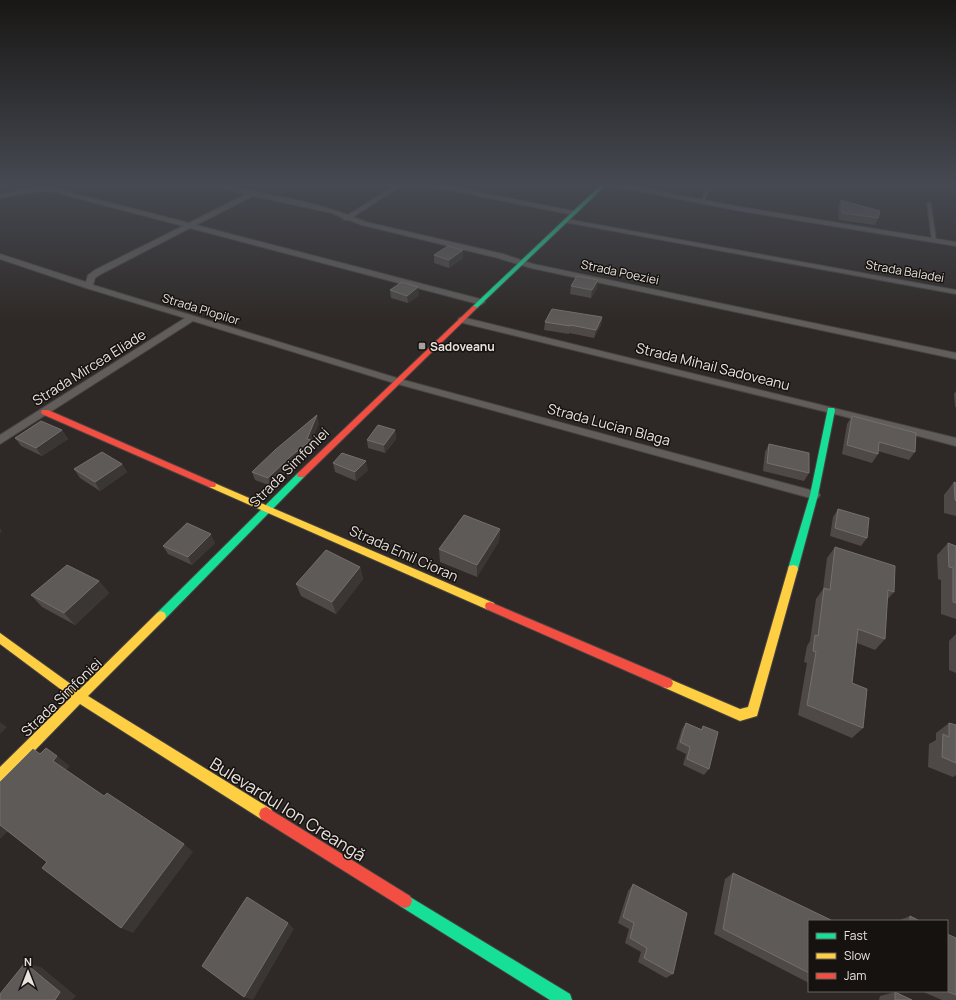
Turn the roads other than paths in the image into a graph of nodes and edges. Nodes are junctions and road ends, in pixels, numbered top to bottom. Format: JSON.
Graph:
{"nodes":[{"id":1,"x":181,"y":231,"type":"edge"},
{"id":2,"x":208,"y":231,"type":"edge"},
{"id":3,"x":392,"y":231,"type":"edge"},
{"id":4,"x":555,"y":231,"type":"edge"},
{"id":5,"x":619,"y":231,"type":"edge"},
{"id":6,"x":870,"y":231,"type":"edge"},
{"id":7,"x":933,"y":231,"type":"edge"},
{"id":8,"x":934,"y":241,"type":"junction"},
{"id":9,"x":956,"y":244,"type":"edge"},
{"id":10,"x":0,"y":256,"type":"edge"},
{"id":11,"x":521,"y":262,"type":"junction"},
{"id":12,"x":89,"y":286,"type":"junction"},
{"id":13,"x":956,"y":292,"type":"edge"},
{"id":14,"x":481,"y":302,"type":"junction"},
{"id":15,"x":192,"y":318,"type":"junction"},
{"id":16,"x":462,"y":320,"type":"junction"},
{"id":17,"x":956,"y":356,"type":"edge"},
{"id":18,"x":397,"y":381,"type":"junction"},
{"id":19,"x":831,"y":410,"type":"junction"},
{"id":20,"x":45,"y":412,"type":"junction"},
{"id":21,"x":0,"y":440,"type":"edge"},
{"id":22,"x":956,"y":442,"type":"edge"},
{"id":23,"x":814,"y":495,"type":"junction"},
{"id":24,"x":268,"y":509,"type":"junction"},
{"id":25,"x":0,"y":638,"type":"edge"},
{"id":26,"x":81,"y":698,"type":"junction"},
{"id":27,"x":0,"y":776,"type":"edge"},
{"id":28,"x":564,"y":1000,"type":"edge"}],
"edges":[{"from":1,"to":12,"type":"street"},
{"from":2,"to":14,"type":"street"},
{"from":3,"to":11,"type":"street","name":"Strada Poeziei"},
{"from":4,"to":11,"type":"street","name":"Strada Simfoniei"},
{"from":5,"to":13,"type":"street","name":"Strada Baladei"},
{"from":6,"to":8,"type":"street"},
{"from":7,"to":8,"type":"lane"},
{"from":8,"to":9,"type":"street"},
{"from":10,"to":12,"type":"street","name":"Strada Plopilor"},
{"from":11,"to":14,"type":"street","name":"Strada Simfoniei"},
{"from":11,"to":17,"type":"street","name":"Strada Poeziei"},
{"from":12,"to":15,"type":"street","name":"Strada Plopilor"},
{"from":14,"to":16,"type":"street","name":"Strada Simfoniei"},
{"from":15,"to":18,"type":"street","name":"Strada Plopilor"},
{"from":15,"to":20,"type":"street","name":"Strada Mircea Eliade"},
{"from":16,"to":18,"type":"street","name":"Strada Simfoniei"},
{"from":16,"to":19,"type":"street","name":"Strada Mihail Sadoveanu"},
{"from":18,"to":23,"type":"street","name":"Strada Lucian Blaga"},
{"from":18,"to":24,"type":"street","name":"Strada Simfoniei"},
{"from":19,"to":22,"type":"street","name":"Strada Mihail Sadoveanu"},
{"from":19,"to":23,"type":"street"},
{"from":20,"to":21,"type":"street","name":"Strada Mircea Eliade"},
{"from":20,"to":24,"type":"street","name":"Strada Emil Cioran"},
{"from":23,"to":24,"type":"street","name":"Strada Emil Cioran"},
{"from":24,"to":26,"type":"street","name":"Strada Simfoniei"},
{"from":25,"to":26,"type":"street","name":"Bulevardul Ion Creangă"},
{"from":26,"to":27,"type":"street","name":"Strada Simfoniei"},
{"from":26,"to":28,"type":"street","name":"Bulevardul Ion Creangă"}]}
